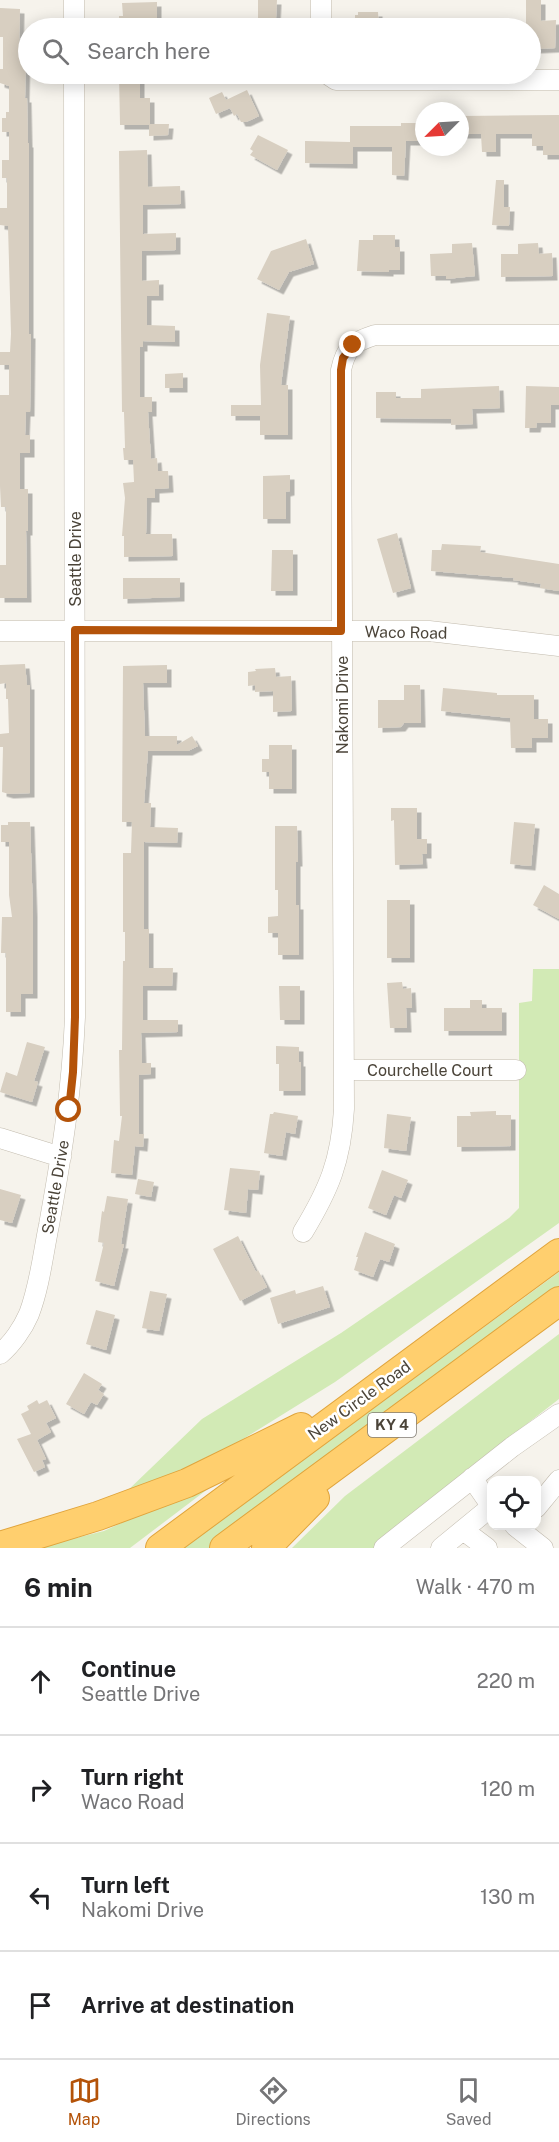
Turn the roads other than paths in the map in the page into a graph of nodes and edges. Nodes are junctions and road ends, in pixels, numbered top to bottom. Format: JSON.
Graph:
{"nodes":[{"id":1,"x":74,"y":0,"type":"edge"},
{"id":2,"x":321,"y":0,"type":"edge"},
{"id":3,"x":74,"y":18,"type":"edge"},
{"id":4,"x":321,"y":18,"type":"edge"},
{"id":5,"x":541,"y":80,"type":"edge"},
{"id":6,"x":559,"y":80,"type":"edge"},
{"id":7,"x":74,"y":84,"type":"edge"},
{"id":8,"x":559,"y":335,"type":"edge"},
{"id":9,"x":75,"y":630,"type":"junction"},
{"id":10,"x":0,"y":631,"type":"edge"},
{"id":11,"x":341,"y":631,"type":"junction"},
{"id":12,"x":559,"y":646,"type":"edge"},
{"id":13,"x":344,"y":1070,"type":"junction"},
{"id":14,"x":516,"y":1070,"type":"dead end"},
{"id":15,"x":0,"y":1138,"type":"edge"},
{"id":16,"x":61,"y":1157,"type":"junction"},
{"id":17,"x":303,"y":1232,"type":"dead end"},
{"id":18,"x":559,"y":1253,"type":"edge"},
{"id":19,"x":559,"y":1301,"type":"edge"},
{"id":20,"x":0,"y":1354,"type":"edge"},
{"id":21,"x":416,"y":1358,"type":"junction"},
{"id":22,"x":444,"y":1386,"type":"junction"},
{"id":23,"x":559,"y":1414,"type":"edge"},
{"id":24,"x":472,"y":1478,"type":"junction"},
{"id":25,"x":559,"y":1480,"type":"edge"},
{"id":26,"x":487,"y":1501,"type":"edge"},
{"id":27,"x":541,"y":1503,"type":"edge"},
{"id":28,"x":487,"y":1510,"type":"edge"},
{"id":29,"x":463,"y":1530,"type":"junction"},
{"id":30,"x":522,"y":1530,"type":"edge"},
{"id":31,"x":0,"y":1546,"type":"edge"},
{"id":32,"x":160,"y":1548,"type":"edge"},
{"id":33,"x":224,"y":1548,"type":"edge"},
{"id":34,"x":266,"y":1548,"type":"edge"},
{"id":35,"x":384,"y":1548,"type":"edge"},
{"id":36,"x":441,"y":1548,"type":"edge"},
{"id":37,"x":487,"y":1548,"type":"edge"},
{"id":38,"x":543,"y":1548,"type":"edge"}],
"edges":[{"from":1,"to":3,"type":"street"},
{"from":2,"to":4,"type":"street"},
{"from":5,"to":6,"type":"street"},
{"from":7,"to":9,"type":"street","name":"Seattle Drive"},
{"from":8,"to":11,"type":"street","name":"Nakomi Drive"},
{"from":9,"to":10,"type":"street","name":"Waco Road"},
{"from":9,"to":11,"type":"street","name":"Waco Road"},
{"from":9,"to":16,"type":"street","name":"Seattle Drive"},
{"from":11,"to":12,"type":"street","name":"Waco Road"},
{"from":11,"to":13,"type":"street","name":"Nakomi Drive"},
{"from":13,"to":14,"type":"street","name":"Courchelle Court"},
{"from":13,"to":17,"type":"street","name":"Nakomi Drive"},
{"from":15,"to":16,"type":"street"},
{"from":16,"to":20,"type":"street","name":"Seattle Drive"},
{"from":18,"to":21,"type":"highway","name":"New Circle Road","number":"KY 4"},
{"from":19,"to":22,"type":"highway","number":"KY 4"},
{"from":21,"to":31,"type":"highway"},
{"from":21,"to":32,"type":"highway","name":"New Circle Road","number":"KY 4"},
{"from":22,"to":33,"type":"highway","number":"KY 4"},
{"from":22,"to":34,"type":"highway"},
{"from":23,"to":24,"type":"street"},
{"from":24,"to":26,"type":"street"},
{"from":24,"to":35,"type":"street"},
{"from":25,"to":27,"type":"street"},
{"from":28,"to":29,"type":"street"},
{"from":29,"to":36,"type":"street"},
{"from":29,"to":37,"type":"street"},
{"from":30,"to":38,"type":"street"}]}
